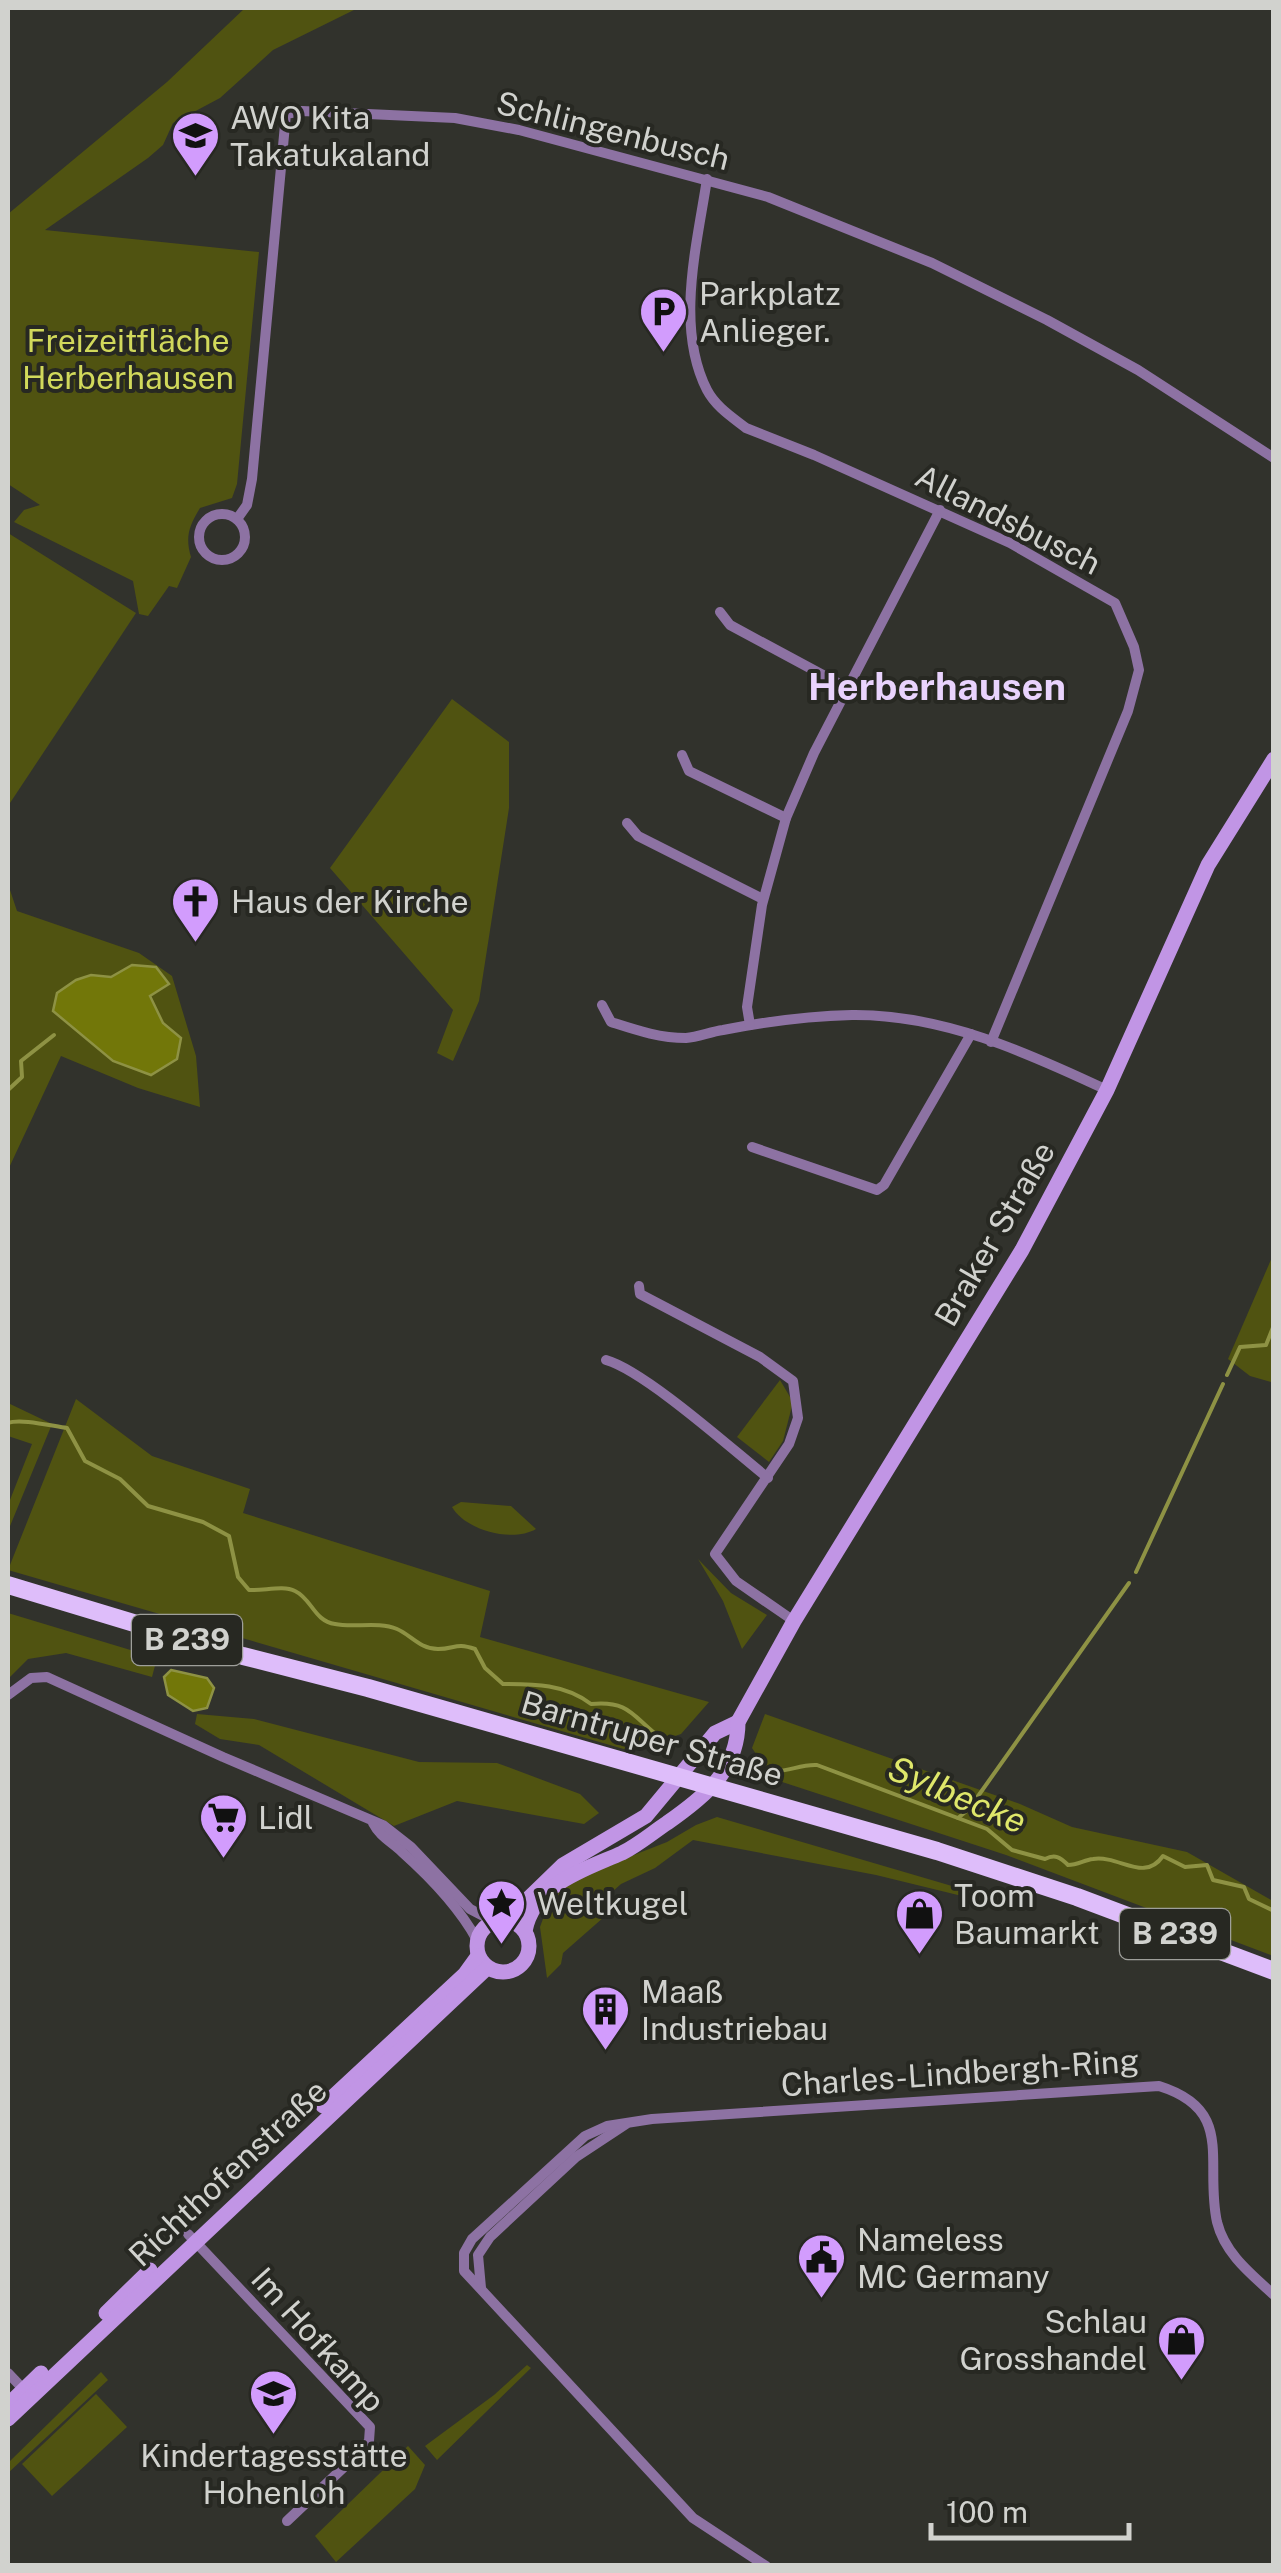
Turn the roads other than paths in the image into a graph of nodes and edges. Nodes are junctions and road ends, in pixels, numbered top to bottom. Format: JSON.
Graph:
{"nodes":[{"id":1,"x":707,"y":179,"type":"junction"},
{"id":2,"x":1274,"y":458,"type":"edge"},
{"id":3,"x":940,"y":510,"type":"junction"},
{"id":4,"x":237,"y":519,"type":"junction"},
{"id":5,"x":720,"y":612,"type":"dead end"},
{"id":6,"x":847,"y":688,"type":"junction"},
{"id":7,"x":682,"y":755,"type":"dead end"},
{"id":8,"x":1274,"y":758,"type":"edge"},
{"id":9,"x":786,"y":818,"type":"junction"},
{"id":10,"x":627,"y":823,"type":"dead end"},
{"id":11,"x":763,"y":899,"type":"junction"},
{"id":12,"x":602,"y":1004,"type":"dead end"},
{"id":13,"x":750,"y":1026,"type":"junction"},
{"id":14,"x":970,"y":1034,"type":"junction"},
{"id":15,"x":991,"y":1042,"type":"junction"},
{"id":16,"x":1106,"y":1090,"type":"junction"},
{"id":17,"x":752,"y":1147,"type":"dead end"},
{"id":18,"x":640,"y":1286,"type":"dead end"},
{"id":19,"x":606,"y":1360,"type":"dead end"},
{"id":20,"x":768,"y":1478,"type":"junction"},
{"id":21,"x":8,"y":1585,"type":"edge"},
{"id":22,"x":794,"y":1621,"type":"junction"},
{"id":23,"x":8,"y":1695,"type":"edge"},
{"id":24,"x":738,"y":1722,"type":"junction"},
{"id":25,"x":680,"y":1779,"type":"junction"},
{"id":26,"x":714,"y":1787,"type":"junction"},
{"id":27,"x":373,"y":1823,"type":"junction"},
{"id":28,"x":500,"y":1920,"type":"junction"},
{"id":29,"x":525,"y":1932,"type":"junction"},
{"id":30,"x":481,"y":1955,"type":"junction"},
{"id":31,"x":1274,"y":1971,"type":"edge"},
{"id":32,"x":191,"y":2238,"type":"junction"},
{"id":33,"x":1274,"y":2295,"type":"edge"},
{"id":34,"x":8,"y":2373,"type":"edge"},
{"id":35,"x":27,"y":2394,"type":"junction"},
{"id":36,"x":8,"y":2405,"type":"edge"},
{"id":37,"x":8,"y":2420,"type":"edge"},
{"id":38,"x":287,"y":2521,"type":"dead end"},
{"id":39,"x":766,"y":2566,"type":"edge"}],
"edges":[{"from":1,"to":2,"type":"street","name":"Schlingenbusch"},
{"from":1,"to":3,"type":"street","name":"Allandsbusch"},
{"from":1,"to":4,"type":"street","name":"Schlingenbusch"},
{"from":3,"to":6,"type":"street"},
{"from":3,"to":15,"type":"street","name":"Allandsbusch"},
{"from":4,"to":4,"type":"street"},
{"from":5,"to":6,"type":"street"},
{"from":6,"to":9,"type":"street"},
{"from":7,"to":9,"type":"street"},
{"from":8,"to":16,"type":"street","name":"Braker Straße"},
{"from":9,"to":11,"type":"street"},
{"from":10,"to":11,"type":"street"},
{"from":11,"to":13,"type":"street"},
{"from":12,"to":13,"type":"street"},
{"from":13,"to":14,"type":"street"},
{"from":14,"to":15,"type":"street"},
{"from":14,"to":17,"type":"street"},
{"from":15,"to":16,"type":"street"},
{"from":16,"to":22,"type":"street","name":"Braker Straße"},
{"from":18,"to":20,"type":"street"},
{"from":19,"to":20,"type":"street"},
{"from":20,"to":22,"type":"street"},
{"from":21,"to":25,"type":"main road","name":"Barntruper Straße","number":"B 239"},
{"from":22,"to":24,"type":"street","name":"Braker Straße"},
{"from":23,"to":27,"type":"street"},
{"from":24,"to":25,"type":"street","name":"Braker Straße"},
{"from":24,"to":26,"type":"street","name":"Braker Straße"},
{"from":25,"to":26,"type":"main road","name":"Barntruper Straße","number":"B 239"},
{"from":25,"to":28,"type":"street"},
{"from":26,"to":29,"type":"street"},
{"from":26,"to":31,"type":"main road","name":"Barntruper Straße","number":"B 239"},
{"from":27,"to":28,"type":"street"},
{"from":27,"to":30,"type":"street"},
{"from":28,"to":29,"type":"street"},
{"from":28,"to":30,"type":"street"},
{"from":29,"to":30,"type":"street"},
{"from":30,"to":32,"type":"street","name":"Richthofenstraße"},
{"from":32,"to":35,"type":"street","name":"Richthofenstraße"},
{"from":32,"to":38,"type":"street","name":"Im Hofkamp"},
{"from":33,"to":39,"type":"street","name":"Charles-Lindbergh-Ring"},
{"from":34,"to":35,"type":"street"},
{"from":35,"to":36,"type":"street","name":"Richthofenstraße"},
{"from":35,"to":37,"type":"street","name":"Richthofenstraße"}]}
